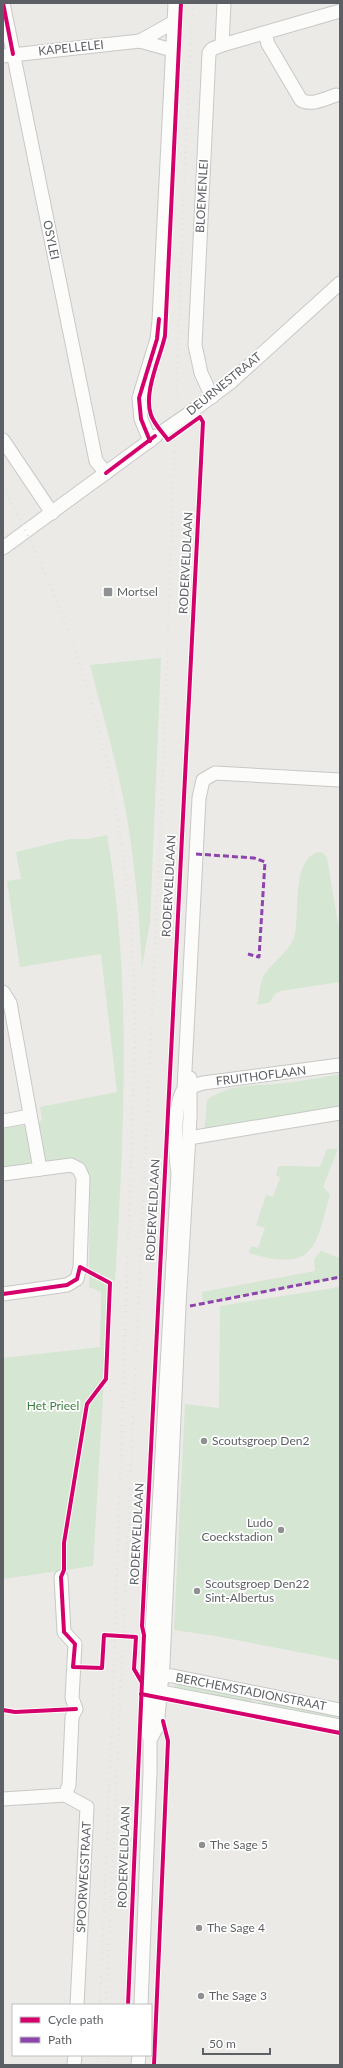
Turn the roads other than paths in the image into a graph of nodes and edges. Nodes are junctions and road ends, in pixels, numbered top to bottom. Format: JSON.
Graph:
{"nodes":[{"id":1,"x":3,"y":3,"type":"edge"},
{"id":2,"x":175,"y":3,"type":"edge"},
{"id":3,"x":224,"y":3,"type":"edge"},
{"id":4,"x":340,"y":12,"type":"edge"},
{"id":5,"x":174,"y":22,"type":"junction"},
{"id":6,"x":265,"y":33,"type":"junction"},
{"id":7,"x":140,"y":41,"type":"junction"},
{"id":8,"x":222,"y":45,"type":"junction"},
{"id":9,"x":172,"y":50,"type":"junction"},
{"id":10,"x":8,"y":55,"type":"edge"},
{"id":11,"x":336,"y":95,"type":"dead end"},
{"id":12,"x":340,"y":283,"type":"edge"},
{"id":13,"x":212,"y":397,"type":"junction"},
{"id":14,"x":3,"y":440,"type":"edge"},
{"id":15,"x":150,"y":440,"type":"junction"},
{"id":16,"x":106,"y":473,"type":"junction"},
{"id":17,"x":52,"y":512,"type":"junction"},
{"id":18,"x":3,"y":548,"type":"edge"},
{"id":19,"x":340,"y":780,"type":"edge"},
{"id":20,"x":3,"y":992,"type":"edge"},
{"id":21,"x":340,"y":1065,"type":"edge"},
{"id":22,"x":188,"y":1087,"type":"junction"},
{"id":23,"x":340,"y":1113,"type":"edge"},
{"id":24,"x":30,"y":1116,"type":"junction"},
{"id":25,"x":3,"y":1121,"type":"edge"},
{"id":26,"x":177,"y":1127,"type":"junction"},
{"id":27,"x":188,"y":1138,"type":"junction"},
{"id":28,"x":40,"y":1169,"type":"junction"},
{"id":29,"x":3,"y":1174,"type":"edge"},
{"id":30,"x":3,"y":1294,"type":"edge"},
{"id":31,"x":61,"y":1577,"type":"dead end"},
{"id":32,"x":161,"y":1675,"type":"junction"},
{"id":33,"x":155,"y":1690,"type":"junction"},
{"id":34,"x":258,"y":1694,"type":"junction"},
{"id":35,"x":255,"y":1709,"type":"junction"},
{"id":36,"x":340,"y":1710,"type":"edge"},
{"id":37,"x":340,"y":1726,"type":"edge"},
{"id":38,"x":65,"y":1794,"type":"junction"},
{"id":39,"x":3,"y":1799,"type":"edge"},
{"id":40,"x":77,"y":2004,"type":"edge"},
{"id":41,"x":141,"y":2004,"type":"edge"}],
"edges":[{"from":1,"to":10,"type":"street","name":"OSYLEI"},
{"from":2,"to":5,"type":"street"},
{"from":3,"to":8,"type":"street"},
{"from":4,"to":6,"type":"street","name":"BLOEMENLEI"},
{"from":5,"to":7,"type":"street","name":"KAPELLELEI"},
{"from":5,"to":9,"type":"street"},
{"from":6,"to":8,"type":"street","name":"BLOEMENLEI"},
{"from":6,"to":11,"type":"street"},
{"from":7,"to":9,"type":"street","name":"KAPELLELEI"},
{"from":7,"to":10,"type":"street","name":"KAPELLELEI"},
{"from":8,"to":13,"type":"street","name":"BLOEMENLEI"},
{"from":9,"to":15,"type":"street"},
{"from":10,"to":16,"type":"street","name":"OSYLEI"},
{"from":12,"to":13,"type":"street","name":"DEURNESTRAAT"},
{"from":13,"to":15,"type":"street","name":"DEURNESTRAAT","bridge":true},
{"from":14,"to":17,"type":"street"},
{"from":15,"to":16,"type":"street","name":"DEURNESTRAAT"},
{"from":16,"to":17,"type":"street","name":"DEURNESTRAAT"},
{"from":17,"to":18,"type":"street","name":"DEURNESTRAAT"},
{"from":19,"to":22,"type":"street","name":"RODERVELDLAAN"},
{"from":20,"to":24,"type":"street"},
{"from":21,"to":22,"type":"street","name":"FRUITHOFLAAN"},
{"from":22,"to":26,"type":"street","name":"RODERVELDLAAN"},
{"from":22,"to":27,"type":"street","name":"RODERVELDLAAN"},
{"from":23,"to":27,"type":"street"},
{"from":24,"to":25,"type":"street"},
{"from":24,"to":28,"type":"street"},
{"from":26,"to":27,"type":"street"},
{"from":26,"to":32,"type":"street","name":"RODERVELDLAAN"},
{"from":27,"to":32,"type":"street","name":"RODERVELDLAAN"},
{"from":28,"to":29,"type":"street"},
{"from":28,"to":30,"type":"street"},
{"from":31,"to":38,"type":"street"},
{"from":32,"to":33,"type":"street","name":"RODERVELDLAAN"},
{"from":32,"to":34,"type":"street","name":"BERCHEMSTADIONSTRAAT"},
{"from":33,"to":35,"type":"street","name":"BERCHEMSTADIONSTRAAT"},
{"from":33,"to":41,"type":"street","name":"RODERVELDLAAN"},
{"from":34,"to":35,"type":"street"},
{"from":34,"to":36,"type":"street","name":"BERCHEMSTADIONSTRAAT"},
{"from":35,"to":37,"type":"street","name":"BERCHEMSTADIONSTRAAT"},
{"from":38,"to":39,"type":"street"},
{"from":38,"to":40,"type":"street","name":"SPOORWEGSTRAAT"}]}
